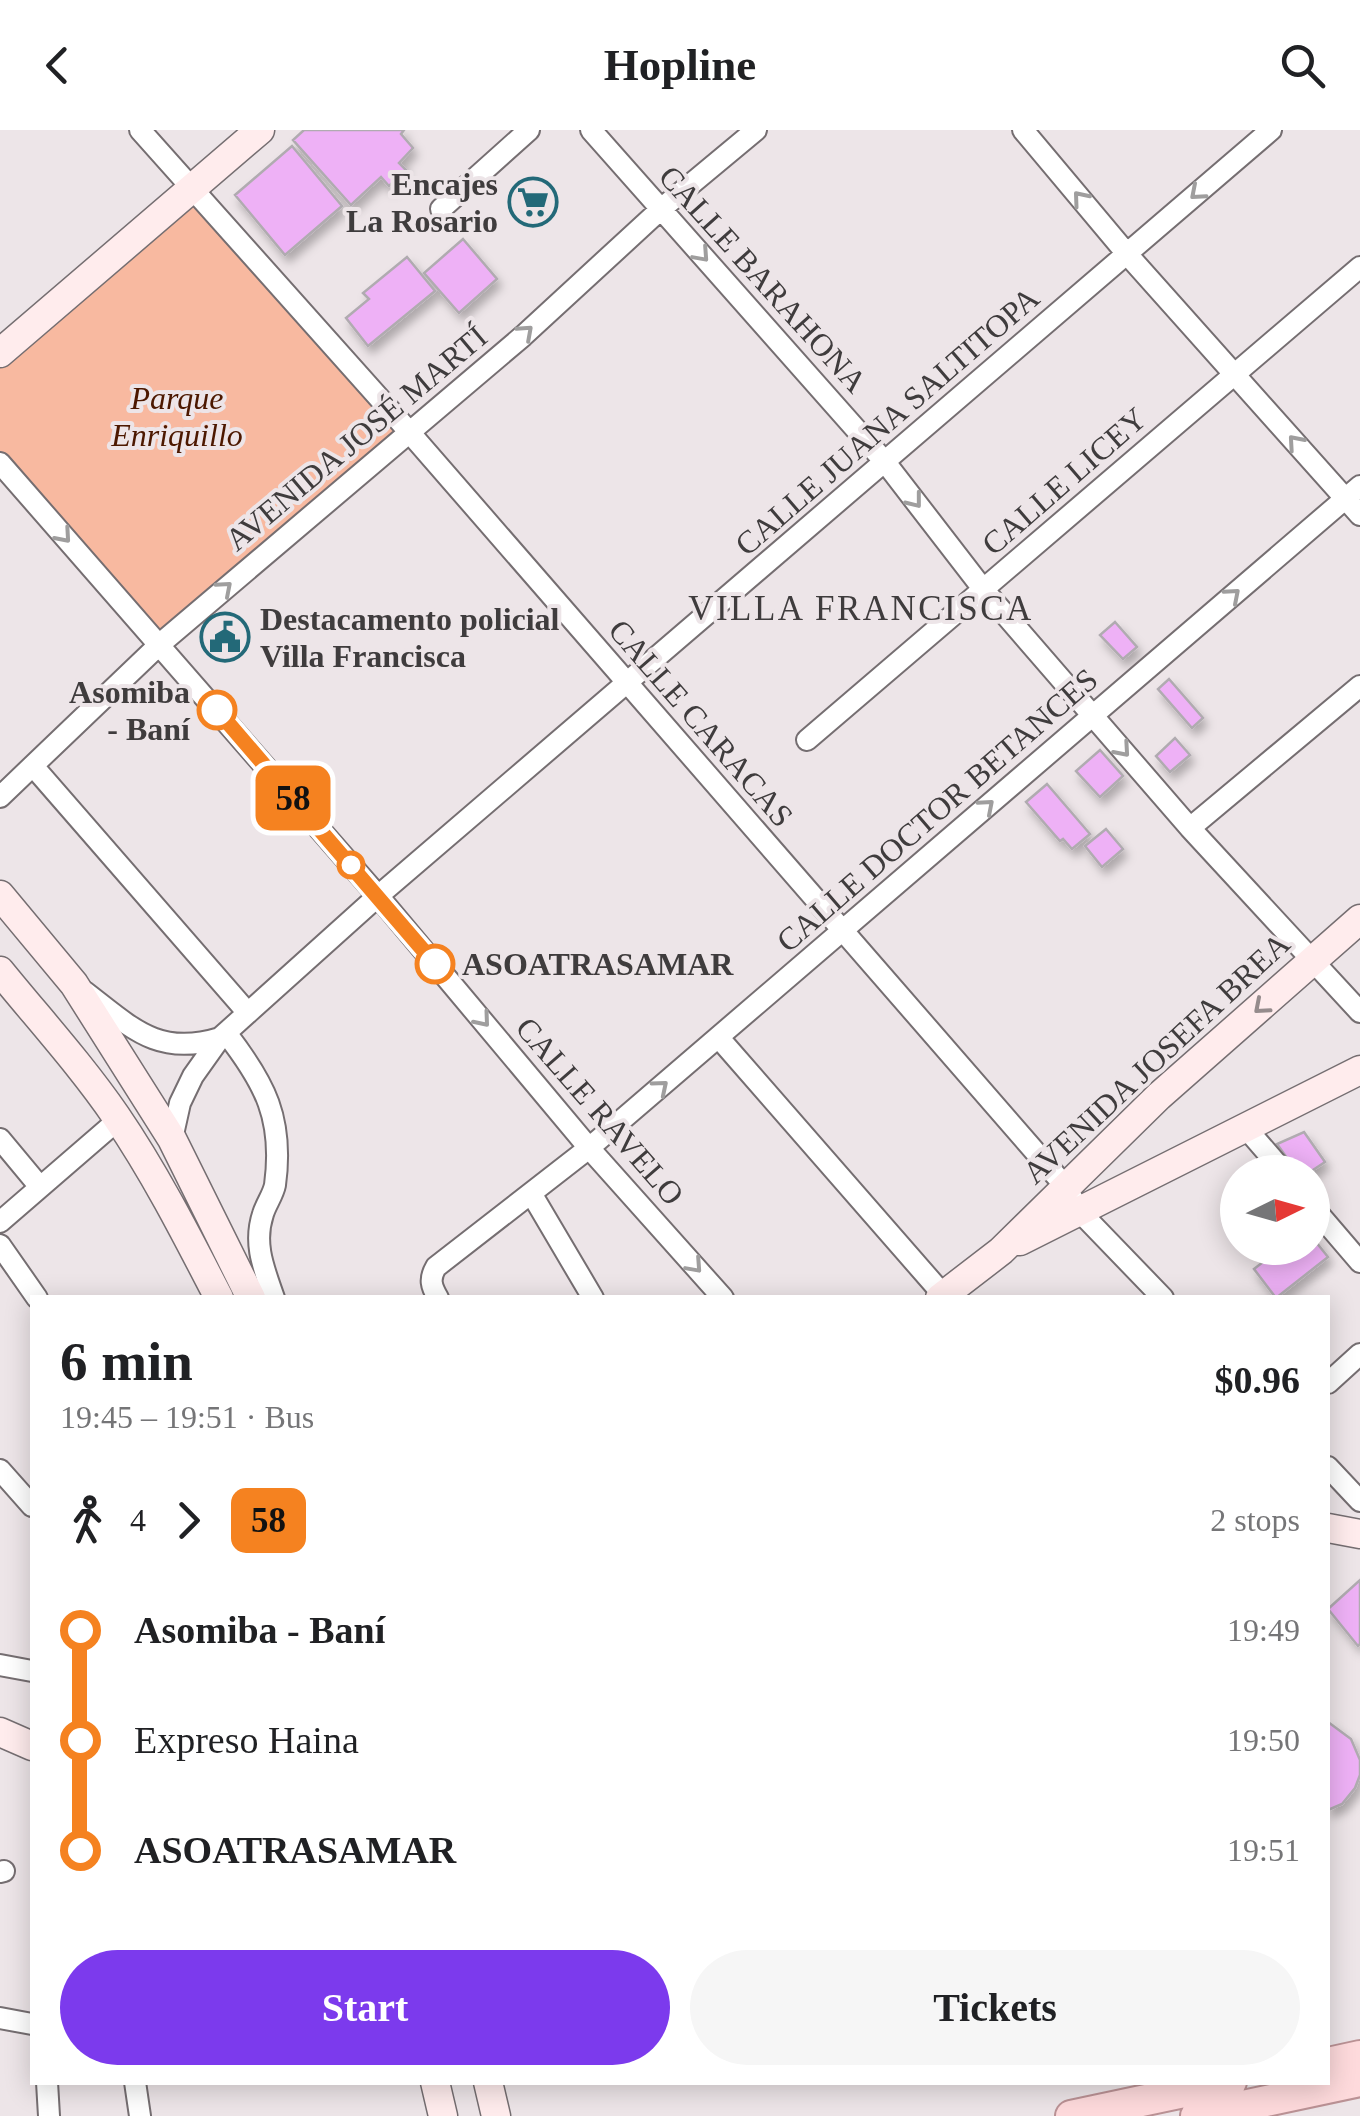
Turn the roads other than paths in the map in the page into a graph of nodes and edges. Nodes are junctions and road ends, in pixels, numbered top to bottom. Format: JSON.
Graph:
{"nodes":[{"id":1,"x":140,"y":130,"type":"edge"},
{"id":2,"x":260,"y":130,"type":"edge"},
{"id":3,"x":530,"y":130,"type":"edge"},
{"id":4,"x":591,"y":130,"type":"edge"},
{"id":5,"x":756,"y":130,"type":"edge"},
{"id":6,"x":1023,"y":130,"type":"edge"},
{"id":7,"x":1271,"y":130,"type":"edge"},
{"id":8,"x":192,"y":190,"type":"junction"},
{"id":9,"x":442,"y":209,"type":"dead end"},
{"id":10,"x":661,"y":209,"type":"junction"},
{"id":11,"x":1126,"y":254,"type":"junction"},
{"id":12,"x":1360,"y":267,"type":"edge"},
{"id":13,"x":0,"y":353,"type":"edge"},
{"id":14,"x":1235,"y":374,"type":"junction"},
{"id":15,"x":408,"y":432,"type":"junction"},
{"id":16,"x":886,"y":462,"type":"junction"},
{"id":17,"x":0,"y":463,"type":"edge"},
{"id":18,"x":1352,"y":492,"type":"edge"},
{"id":19,"x":1360,"y":515,"type":"edge"},
{"id":20,"x":984,"y":589,"type":"junction"},
{"id":21,"x":160,"y":644,"type":"junction"},
{"id":22,"x":627,"y":684,"type":"junction"},
{"id":23,"x":1360,"y":686,"type":"edge"},
{"id":24,"x":1093,"y":715,"type":"junction"},
{"id":25,"x":807,"y":740,"type":"dead end"},
{"id":26,"x":32,"y":766,"type":"junction"},
{"id":27,"x":0,"y":797,"type":"edge"},
{"id":28,"x":1190,"y":828,"type":"junction"},
{"id":29,"x":0,"y":895,"type":"edge"},
{"id":30,"x":378,"y":896,"type":"junction"},
{"id":31,"x":1360,"y":920,"type":"edge"},
{"id":32,"x":842,"y":930,"type":"junction"},
{"id":33,"x":1313,"y":961,"type":"junction"},
{"id":34,"x":0,"y":972,"type":"edge"},
{"id":35,"x":74,"y":984,"type":"junction"},
{"id":36,"x":1360,"y":1012,"type":"edge"},
{"id":37,"x":248,"y":1013,"type":"junction"},
{"id":38,"x":223,"y":1035,"type":"junction"},
{"id":39,"x":719,"y":1038,"type":"junction"},
{"id":40,"x":1360,"y":1070,"type":"edge"},
{"id":41,"x":118,"y":1120,"type":"junction"},
{"id":42,"x":1245,"y":1127,"type":"junction"},
{"id":43,"x":172,"y":1138,"type":"junction"},
{"id":44,"x":0,"y":1139,"type":"edge"},
{"id":45,"x":590,"y":1148,"type":"junction"},
{"id":46,"x":1269,"y":1155,"type":"edge"},
{"id":47,"x":1065,"y":1186,"type":"junction"},
{"id":48,"x":40,"y":1188,"type":"junction"},
{"id":49,"x":532,"y":1193,"type":"junction"},
{"id":50,"x":1081,"y":1212,"type":"junction"},
{"id":51,"x":0,"y":1222,"type":"edge"},
{"id":52,"x":1330,"y":1227,"type":"edge"},
{"id":53,"x":0,"y":1246,"type":"edge"},
{"id":54,"x":1001,"y":1251,"type":"junction"},
{"id":55,"x":1360,"y":1262,"type":"edge"},
{"id":56,"x":36,"y":1295,"type":"edge"},
{"id":57,"x":217,"y":1295,"type":"edge"},
{"id":58,"x":250,"y":1295,"type":"edge"},
{"id":59,"x":273,"y":1295,"type":"edge"},
{"id":60,"x":436,"y":1295,"type":"edge"},
{"id":61,"x":591,"y":1295,"type":"edge"},
{"id":62,"x":721,"y":1295,"type":"edge"},
{"id":63,"x":941,"y":1295,"type":"edge"},
{"id":64,"x":946,"y":1295,"type":"edge"},
{"id":65,"x":1159,"y":1295,"type":"edge"},
{"id":66,"x":1360,"y":1354,"type":"edge"},
{"id":67,"x":1330,"y":1380,"type":"edge"},
{"id":68,"x":1330,"y":1469,"type":"edge"},
{"id":69,"x":0,"y":1470,"type":"edge"},
{"id":70,"x":1360,"y":1501,"type":"edge"},
{"id":71,"x":30,"y":1504,"type":"edge"},
{"id":72,"x":1330,"y":1528,"type":"edge"},
{"id":73,"x":1360,"y":1534,"type":"edge"},
{"id":74,"x":0,"y":1665,"type":"edge"},
{"id":75,"x":30,"y":1671,"type":"edge"},
{"id":76,"x":0,"y":1732,"type":"edge"},
{"id":77,"x":30,"y":1745,"type":"edge"},
{"id":78,"x":0,"y":2018,"type":"edge"},
{"id":79,"x":30,"y":2024,"type":"edge"},
{"id":80,"x":1360,"y":2056,"type":"edge"},
{"id":81,"x":1330,"y":2063,"type":"edge"},
{"id":82,"x":1360,"y":2081,"type":"edge"},
{"id":83,"x":47,"y":2085,"type":"edge"},
{"id":84,"x":135,"y":2085,"type":"edge"},
{"id":85,"x":436,"y":2085,"type":"edge"},
{"id":86,"x":489,"y":2085,"type":"edge"},
{"id":87,"x":1217,"y":2085,"type":"edge"},
{"id":88,"x":49,"y":2116,"type":"edge"},
{"id":89,"x":140,"y":2116,"type":"edge"},
{"id":90,"x":443,"y":2116,"type":"edge"},
{"id":91,"x":496,"y":2116,"type":"edge"},
{"id":92,"x":1071,"y":2116,"type":"edge"},
{"id":93,"x":1196,"y":2116,"type":"edge"}],
"edges":[{"from":1,"to":8,"type":"street","name":"CALLE CARACAS"},
{"from":2,"to":8,"type":"main road"},
{"from":3,"to":9,"type":"street"},
{"from":4,"to":10,"type":"street","name":"CALLE BARAHONA"},
{"from":5,"to":10,"type":"street","name":"AVENIDA JOSÉ MARTÍ"},
{"from":11,"to":6,"type":"street","one_way":true},
{"from":7,"to":11,"type":"street","name":"CALLE JUANA SALTITOPA","one_way":true},
{"from":8,"to":13,"type":"main road"},
{"from":8,"to":15,"type":"street","name":"CALLE CARACAS"},
{"from":15,"to":10,"type":"street","name":"AVENIDA JOSÉ MARTÍ","one_way":true},
{"from":10,"to":16,"type":"street","name":"CALLE BARAHONA","one_way":true},
{"from":11,"to":14,"type":"street"},
{"from":11,"to":16,"type":"street","name":"CALLE JUANA SALTITOPA"},
{"from":12,"to":14,"type":"street","name":"CALLE LICEY"},
{"from":18,"to":14,"type":"street","one_way":true},
{"from":14,"to":20,"type":"street","name":"CALLE LICEY"},
{"from":21,"to":15,"type":"street","name":"AVENIDA JOSÉ MARTÍ","one_way":true},
{"from":15,"to":22,"type":"street","name":"CALLE CARACAS"},
{"from":16,"to":20,"type":"street","name":"CALLE BARAHONA","one_way":true},
{"from":16,"to":22,"type":"street","name":"CALLE JUANA SALTITOPA"},
{"from":17,"to":21,"type":"street","name":"CALLE RAVELO","one_way":true},
{"from":18,"to":19,"type":"street"},
{"from":24,"to":18,"type":"street","name":"CALLE DOCTOR BETANCES","one_way":true},
{"from":20,"to":24,"type":"street","name":"CALLE BARAHONA"},
{"from":20,"to":25,"type":"street","name":"CALLE LICEY"},
{"from":21,"to":26,"type":"street","name":"AVENIDA JOSÉ MARTÍ"},
{"from":21,"to":30,"type":"street","name":"CALLE RAVELO"},
{"from":22,"to":30,"type":"street","name":"CALLE JUANA SALTITOPA"},
{"from":22,"to":32,"type":"street","name":"CALLE CARACAS"},
{"from":23,"to":28,"type":"street"},
{"from":24,"to":28,"type":"street","name":"CALLE BARAHONA","one_way":true},
{"from":32,"to":24,"type":"street","name":"CALLE DOCTOR BETANCES","one_way":true},
{"from":26,"to":27,"type":"street","name":"AVENIDA JOSÉ MARTÍ"},
{"from":26,"to":37,"type":"street"},
{"from":28,"to":33,"type":"street","name":"CALLE BARAHONA"},
{"from":29,"to":35,"type":"main road"},
{"from":30,"to":37,"type":"street","name":"CALLE JUANA SALTITOPA"},
{"from":30,"to":45,"type":"street","name":"CALLE RAVELO","one_way":true},
{"from":31,"to":33,"type":"main road","name":"AVENIDA JOSEFA BREA"},
{"from":32,"to":39,"type":"street","name":"CALLE DOCTOR BETANCES"},
{"from":32,"to":47,"type":"street","name":"CALLE CARACAS"},
{"from":33,"to":36,"type":"street","name":"CALLE BARAHONA"},
{"from":33,"to":47,"type":"main road","name":"AVENIDA JOSEFA BREA","one_way":true},
{"from":34,"to":41,"type":"main road"},
{"from":35,"to":38,"type":"street"},
{"from":35,"to":43,"type":"main road"},
{"from":37,"to":38,"type":"street","name":"CALLE JUANA SALTITOPA"},
{"from":38,"to":43,"type":"street","name":"CALLE JUANA SALTITOPA"},
{"from":38,"to":59,"type":"street"},
{"from":45,"to":39,"type":"street","name":"CALLE DOCTOR BETANCES","one_way":true},
{"from":39,"to":63,"type":"street"},
{"from":40,"to":42,"type":"main road"},
{"from":41,"to":48,"type":"street"},
{"from":41,"to":57,"type":"main road"},
{"from":42,"to":46,"type":"street"},
{"from":42,"to":50,"type":"main road"},
{"from":43,"to":58,"type":"main road"},
{"from":44,"to":48,"type":"street"},
{"from":45,"to":49,"type":"street","name":"CALLE DOCTOR BETANCES"},
{"from":45,"to":62,"type":"street","name":"CALLE RAVELO","one_way":true},
{"from":47,"to":50,"type":"street","name":"CALLE CARACAS"},
{"from":47,"to":54,"type":"main road","name":"AVENIDA JOSEFA BREA"},
{"from":48,"to":51,"type":"street"},
{"from":49,"to":60,"type":"street","name":"CALLE DOCTOR BETANCES"},
{"from":49,"to":61,"type":"street"},
{"from":50,"to":54,"type":"main road"},
{"from":50,"to":65,"type":"street","name":"CALLE CARACAS"},
{"from":52,"to":55,"type":"street"},
{"from":53,"to":56,"type":"street"},
{"from":54,"to":64,"type":"main road"},
{"from":66,"to":67,"type":"street"},
{"from":68,"to":70,"type":"street"},
{"from":69,"to":71,"type":"street"},
{"from":72,"to":73,"type":"main road"},
{"from":74,"to":75,"type":"street"},
{"from":76,"to":77,"type":"main road"},
{"from":78,"to":79,"type":"street"},
{"from":80,"to":81,"type":"main road"},
{"from":82,"to":93,"type":"main road"},
{"from":83,"to":88,"type":"street"},
{"from":84,"to":89,"type":"street"},
{"from":85,"to":90,"type":"main road"},
{"from":86,"to":91,"type":"main road"},
{"from":87,"to":92,"type":"main road"}]}
